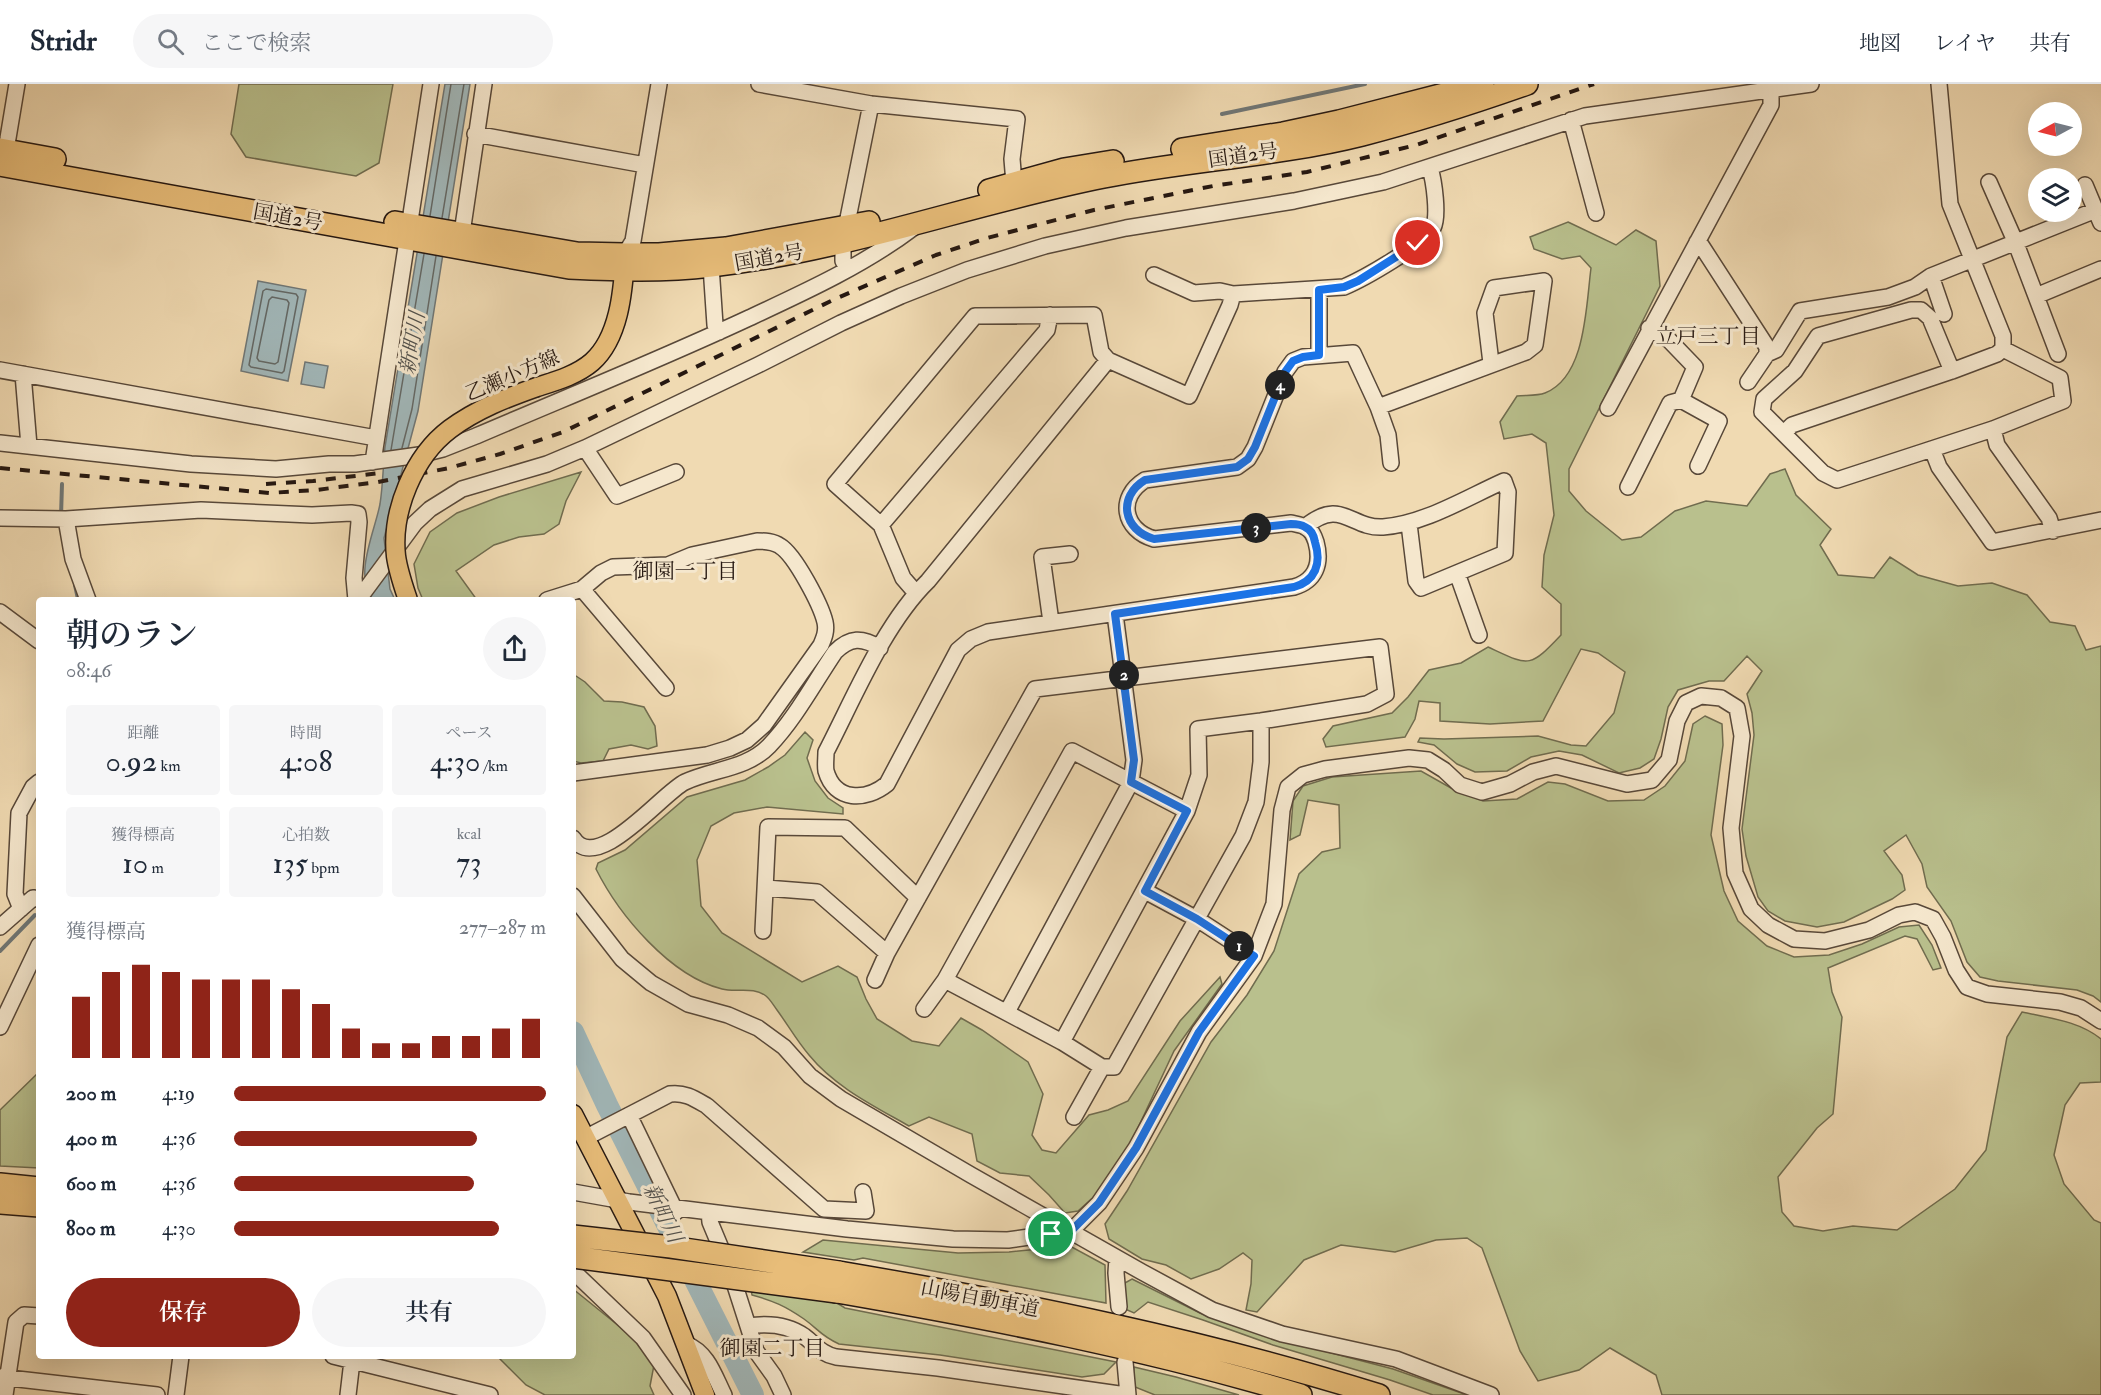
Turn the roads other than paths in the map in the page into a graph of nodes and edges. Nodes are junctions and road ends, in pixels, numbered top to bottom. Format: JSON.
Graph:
{"nodes":[{"id":1,"x":17,"y":84,"type":"edge"},
{"id":2,"x":431,"y":84,"type":"edge"},
{"id":3,"x":484,"y":84,"type":"edge"},
{"id":4,"x":659,"y":84,"type":"edge"},
{"id":5,"x":759,"y":84,"type":"edge"},
{"id":6,"x":1483,"y":84,"type":"edge"},
{"id":7,"x":1527,"y":84,"type":"edge"},
{"id":8,"x":1811,"y":84,"type":"edge"},
{"id":9,"x":1939,"y":84,"type":"edge"},
{"id":10,"x":1771,"y":89,"type":"junction"},
{"id":11,"x":871,"y":105,"type":"junction"},
{"id":12,"x":1571,"y":120,"type":"junction"},
{"id":13,"x":475,"y":134,"type":"junction"},
{"id":14,"x":2,"y":155,"type":"edge"},
{"id":15,"x":645,"y":165,"type":"junction"},
{"id":16,"x":1430,"y":168,"type":"junction"},
{"id":17,"x":1989,"y":182,"type":"dead end"},
{"id":18,"x":1014,"y":183,"type":"junction"},
{"id":19,"x":2085,"y":185,"type":"dead end"},
{"id":20,"x":1596,"y":213,"type":"dead end"},
{"id":21,"x":2098,"y":216,"type":"edge"},
{"id":22,"x":918,"y":224,"type":"junction"},
{"id":23,"x":411,"y":232,"type":"junction"},
{"id":24,"x":845,"y":235,"type":"junction"},
{"id":25,"x":456,"y":237,"type":"junction"},
{"id":26,"x":2015,"y":241,"type":"junction"},
{"id":27,"x":1697,"y":242,"type":"junction"},
{"id":28,"x":1971,"y":260,"type":"junction"},
{"id":29,"x":624,"y":262,"type":"junction"},
{"id":30,"x":711,"y":266,"type":"junction"},
{"id":31,"x":848,"y":268,"type":"junction"},
{"id":32,"x":2101,"y":269,"type":"edge"},
{"id":33,"x":1155,"y":274,"type":"dead end"},
{"id":34,"x":1931,"y":276,"type":"junction"},
{"id":35,"x":1319,"y":290,"type":"junction"},
{"id":36,"x":1233,"y":294,"type":"junction"},
{"id":37,"x":2036,"y":296,"type":"junction"},
{"id":38,"x":1944,"y":314,"type":"dead end"},
{"id":39,"x":1050,"y":315,"type":"junction"},
{"id":40,"x":1649,"y":328,"type":"junction"},
{"id":41,"x":719,"y":332,"type":"junction"},
{"id":42,"x":2003,"y":349,"type":"junction"},
{"id":43,"x":1767,"y":354,"type":"junction"},
{"id":44,"x":2058,"y":354,"type":"dead end"},
{"id":45,"x":1319,"y":355,"type":"junction"},
{"id":46,"x":1108,"y":360,"type":"junction"},
{"id":47,"x":1491,"y":363,"type":"junction"},
{"id":48,"x":0,"y":370,"type":"edge"},
{"id":49,"x":1952,"y":371,"type":"junction"},
{"id":50,"x":23,"y":374,"type":"junction"},
{"id":51,"x":1748,"y":382,"type":"dead end"},
{"id":52,"x":1681,"y":400,"type":"junction"},
{"id":53,"x":1378,"y":406,"type":"junction"},
{"id":54,"x":1608,"y":408,"type":"dead end"},
{"id":55,"x":1993,"y":429,"type":"junction"},
{"id":56,"x":1784,"y":433,"type":"junction"},
{"id":57,"x":376,"y":438,"type":"junction"},
{"id":58,"x":0,"y":443,"type":"edge"},
{"id":59,"x":29,"y":446,"type":"junction"},
{"id":60,"x":585,"y":448,"type":"junction"},
{"id":61,"x":1932,"y":449,"type":"junction"},
{"id":62,"x":377,"y":462,"type":"junction"},
{"id":63,"x":1391,"y":463,"type":"dead end"},
{"id":64,"x":1698,"y":466,"type":"dead end"},
{"id":65,"x":676,"y":472,"type":"dead end"},
{"id":66,"x":1628,"y":488,"type":"dead end"},
{"id":67,"x":0,"y":518,"type":"edge"},
{"id":68,"x":66,"y":519,"type":"junction"},
{"id":69,"x":2101,"y":520,"type":"edge"},
{"id":70,"x":1408,"y":524,"type":"junction"},
{"id":71,"x":882,"y":525,"type":"junction"},
{"id":72,"x":1305,"y":526,"type":"junction"},
{"id":73,"x":2053,"y":531,"type":"junction"},
{"id":74,"x":1070,"y":554,"type":"dead end"},
{"id":75,"x":1457,"y":573,"type":"junction"},
{"id":76,"x":582,"y":589,"type":"junction"},
{"id":77,"x":916,"y":593,"type":"junction"},
{"id":78,"x":87,"y":597,"type":"edge"},
{"id":79,"x":360,"y":597,"type":"edge"},
{"id":80,"x":361,"y":597,"type":"edge"},
{"id":81,"x":407,"y":597,"type":"edge"},
{"id":82,"x":557,"y":597,"type":"edge"},
{"id":83,"x":0,"y":612,"type":"edge"},
{"id":84,"x":1115,"y":614,"type":"junction"},
{"id":85,"x":1051,"y":622,"type":"junction"},
{"id":86,"x":1479,"y":635,"type":"dead end"},
{"id":87,"x":36,"y":639,"type":"edge"},
{"id":88,"x":880,"y":648,"type":"junction"},
{"id":89,"x":1124,"y":677,"type":"junction"},
{"id":90,"x":666,"y":688,"type":"dead end"},
{"id":91,"x":1261,"y":721,"type":"junction"},
{"id":92,"x":576,"y":774,"type":"edge"},
{"id":93,"x":1131,"y":782,"type":"junction"},
{"id":94,"x":36,"y":784,"type":"edge"},
{"id":95,"x":1187,"y":811,"type":"junction"},
{"id":96,"x":576,"y":843,"type":"edge"},
{"id":97,"x":766,"y":888,"type":"junction"},
{"id":98,"x":1145,"y":891,"type":"junction"},
{"id":99,"x":36,"y":898,"type":"edge"},
{"id":100,"x":918,"y":898,"type":"junction"},
{"id":101,"x":576,"y":900,"type":"edge"},
{"id":102,"x":21,"y":909,"type":"junction"},
{"id":103,"x":1197,"y":919,"type":"junction"},
{"id":104,"x":0,"y":927,"type":"edge"},
{"id":105,"x":763,"y":931,"type":"dead end"},
{"id":106,"x":36,"y":951,"type":"edge"},
{"id":107,"x":887,"y":953,"type":"junction"},
{"id":108,"x":1254,"y":956,"type":"junction"},
{"id":109,"x":875,"y":980,"type":"dead end"},
{"id":110,"x":945,"y":980,"type":"junction"},
{"id":111,"x":924,"y":1009,"type":"dead end"},
{"id":112,"x":1007,"y":1012,"type":"junction"},
{"id":113,"x":2101,"y":1020,"type":"edge"},
{"id":114,"x":0,"y":1027,"type":"edge"},
{"id":115,"x":1062,"y":1042,"type":"junction"},
{"id":116,"x":1102,"y":1067,"type":"junction"},
{"id":117,"x":627,"y":1116,"type":"junction"},
{"id":118,"x":1074,"y":1117,"type":"dead end"},
{"id":119,"x":576,"y":1118,"type":"edge"},
{"id":120,"x":589,"y":1136,"type":"junction"},
{"id":121,"x":0,"y":1184,"type":"edge"},
{"id":122,"x":36,"y":1188,"type":"edge"},
{"id":123,"x":863,"y":1192,"type":"dead end"},
{"id":124,"x":576,"y":1193,"type":"edge"},
{"id":125,"x":623,"y":1201,"type":"junction"},
{"id":126,"x":0,"y":1203,"type":"edge"},
{"id":127,"x":36,"y":1206,"type":"edge"},
{"id":128,"x":674,"y":1210,"type":"junction"},
{"id":129,"x":709,"y":1212,"type":"junction"},
{"id":130,"x":1071,"y":1231,"type":"junction"},
{"id":131,"x":576,"y":1236,"type":"edge"},
{"id":132,"x":576,"y":1257,"type":"edge"},
{"id":133,"x":1117,"y":1258,"type":"junction"},
{"id":134,"x":576,"y":1274,"type":"edge"},
{"id":135,"x":838,"y":1282,"type":"junction"},
{"id":136,"x":1119,"y":1307,"type":"dead end"},
{"id":137,"x":36,"y":1316,"type":"edge"},
{"id":138,"x":748,"y":1326,"type":"junction"},
{"id":139,"x":686,"y":1344,"type":"junction"},
{"id":140,"x":181,"y":1359,"type":"edge"},
{"id":141,"x":344,"y":1359,"type":"edge"},
{"id":142,"x":352,"y":1361,"type":"junction"},
{"id":143,"x":1125,"y":1362,"type":"dead end"},
{"id":144,"x":4,"y":1377,"type":"edge"},
{"id":145,"x":5,"y":1395,"type":"edge"},
{"id":146,"x":157,"y":1395,"type":"edge"},
{"id":147,"x":176,"y":1395,"type":"edge"},
{"id":148,"x":348,"y":1395,"type":"edge"},
{"id":149,"x":490,"y":1395,"type":"edge"},
{"id":150,"x":683,"y":1395,"type":"edge"},
{"id":151,"x":705,"y":1395,"type":"edge"},
{"id":152,"x":724,"y":1395,"type":"edge"},
{"id":153,"x":783,"y":1395,"type":"edge"},
{"id":154,"x":1127,"y":1395,"type":"edge"},
{"id":155,"x":1300,"y":1395,"type":"edge"},
{"id":156,"x":1379,"y":1395,"type":"edge"},
{"id":157,"x":1491,"y":1395,"type":"edge"}],
"edges":[{"from":1,"to":14,"type":"street"},
{"from":2,"to":23,"type":"street"},
{"from":3,"to":13,"type":"street"},
{"from":4,"to":15,"type":"street"},
{"from":5,"to":11,"type":"street"},
{"from":6,"to":18,"type":"highway","name":"国道2号"},
{"from":7,"to":22,"type":"highway","name":"国道2号"},
{"from":8,"to":10,"type":"street"},
{"from":9,"to":28,"type":"street"},
{"from":10,"to":12,"type":"street"},
{"from":10,"to":27,"type":"street"},
{"from":11,"to":18,"type":"street"},
{"from":11,"to":24,"type":"street"},
{"from":12,"to":16,"type":"street"},
{"from":12,"to":20,"type":"street"},
{"from":13,"to":15,"type":"street"},
{"from":13,"to":25,"type":"street"},
{"from":14,"to":23,"type":"highway","name":"国道2号"},
{"from":15,"to":29,"type":"street"},
{"from":16,"to":35,"type":"street"},
{"from":16,"to":60,"type":"street"},
{"from":17,"to":26,"type":"street"},
{"from":18,"to":24,"type":"highway","name":"国道2号"},
{"from":19,"to":21,"type":"street"},
{"from":21,"to":26,"type":"street"},
{"from":22,"to":24,"type":"highway","name":"国道2号"},
{"from":22,"to":31,"type":"street"},
{"from":23,"to":25,"type":"highway","name":"国道2号"},
{"from":23,"to":57,"type":"street"},
{"from":24,"to":29,"type":"highway","name":"国道2号"},
{"from":24,"to":30,"type":"highway","name":"国道2号"},
{"from":24,"to":31,"type":"street"},
{"from":25,"to":29,"type":"highway","name":"国道2号"},
{"from":26,"to":28,"type":"street"},
{"from":26,"to":37,"type":"street"},
{"from":27,"to":40,"type":"street"},
{"from":27,"to":43,"type":"street"},
{"from":28,"to":34,"type":"street"},
{"from":28,"to":42,"type":"street"},
{"from":29,"to":30,"type":"highway","name":"国道2号"},
{"from":29,"to":81,"type":"main road","name":"乙瀬小方線","bridge":true},
{"from":30,"to":41,"type":"street"},
{"from":31,"to":41,"type":"street"},
{"from":32,"to":37,"type":"street"},
{"from":33,"to":36,"type":"street"},
{"from":34,"to":38,"type":"street"},
{"from":34,"to":43,"type":"street"},
{"from":35,"to":36,"type":"street"},
{"from":35,"to":45,"type":"street"},
{"from":36,"to":46,"type":"street"},
{"from":37,"to":44,"type":"street"},
{"from":39,"to":46,"type":"street"},
{"from":39,"to":71,"type":"street"},
{"from":39,"to":71,"type":"street"},
{"from":40,"to":52,"type":"street"},
{"from":40,"to":54,"type":"street"},
{"from":41,"to":62,"type":"street"},
{"from":42,"to":49,"type":"street"},
{"from":42,"to":55,"type":"street"},
{"from":43,"to":51,"type":"street"},
{"from":45,"to":53,"type":"street"},
{"from":45,"to":72,"type":"street"},
{"from":46,"to":77,"type":"street"},
{"from":47,"to":47,"type":"street"},
{"from":47,"to":53,"type":"street"},
{"from":48,"to":50,"type":"street"},
{"from":49,"to":56,"type":"street"},
{"from":49,"to":56,"type":"street"},
{"from":50,"to":57,"type":"street"},
{"from":50,"to":59,"type":"street"},
{"from":52,"to":64,"type":"street"},
{"from":52,"to":66,"type":"street"},
{"from":53,"to":63,"type":"street"},
{"from":55,"to":61,"type":"street"},
{"from":55,"to":73,"type":"street"},
{"from":56,"to":61,"type":"street"},
{"from":57,"to":62,"type":"street"},
{"from":58,"to":59,"type":"street"},
{"from":59,"to":62,"type":"street"},
{"from":60,"to":65,"type":"street"},
{"from":60,"to":80,"type":"street"},
{"from":61,"to":73,"type":"street"},
{"from":67,"to":68,"type":"street"},
{"from":68,"to":78,"type":"street"},
{"from":68,"to":79,"type":"street"},
{"from":69,"to":73,"type":"street"},
{"from":70,"to":72,"type":"street"},
{"from":70,"to":75,"type":"street"},
{"from":70,"to":75,"type":"street"},
{"from":71,"to":77,"type":"street"},
{"from":72,"to":84,"type":"street"},
{"from":74,"to":85,"type":"street"},
{"from":75,"to":86,"type":"street"},
{"from":76,"to":82,"type":"street"},
{"from":76,"to":90,"type":"street"},
{"from":76,"to":92,"type":"street"},
{"from":77,"to":88,"type":"street"},
{"from":83,"to":87,"type":"street"},
{"from":84,"to":85,"type":"street"},
{"from":84,"to":89,"type":"street"},
{"from":85,"to":88,"type":"street"},
{"from":88,"to":96,"type":"street"},
{"from":89,"to":91,"type":"street"},
{"from":89,"to":93,"type":"street"},
{"from":89,"to":100,"type":"street"},
{"from":91,"to":95,"type":"street"},
{"from":91,"to":103,"type":"street"},
{"from":93,"to":95,"type":"street"},
{"from":93,"to":110,"type":"street"},
{"from":93,"to":112,"type":"street"},
{"from":94,"to":102,"type":"street"},
{"from":95,"to":98,"type":"street"},
{"from":97,"to":100,"type":"street"},
{"from":97,"to":105,"type":"street"},
{"from":97,"to":107,"type":"street"},
{"from":98,"to":103,"type":"street"},
{"from":98,"to":115,"type":"street"},
{"from":99,"to":102,"type":"street"},
{"from":100,"to":107,"type":"street"},
{"from":101,"to":130,"type":"street"},
{"from":102,"to":104,"type":"street"},
{"from":103,"to":108,"type":"street"},
{"from":103,"to":116,"type":"street"},
{"from":106,"to":114,"type":"street"},
{"from":107,"to":109,"type":"street"},
{"from":108,"to":113,"type":"street"},
{"from":108,"to":130,"type":"street"},
{"from":110,"to":111,"type":"street"},
{"from":110,"to":112,"type":"street"},
{"from":112,"to":115,"type":"street"},
{"from":115,"to":116,"type":"street"},
{"from":116,"to":118,"type":"street"},
{"from":117,"to":120,"type":"street"},
{"from":117,"to":123,"type":"street"},
{"from":117,"to":128,"type":"street"},
{"from":119,"to":120,"type":"main road"},
{"from":120,"to":125,"type":"main road"},
{"from":121,"to":122,"type":"highway"},
{"from":124,"to":125,"type":"street"},
{"from":125,"to":128,"type":"street"},
{"from":125,"to":139,"type":"main road"},
{"from":126,"to":127,"type":"highway"},
{"from":128,"to":129,"type":"street"},
{"from":129,"to":130,"type":"street"},
{"from":129,"to":138,"type":"street"},
{"from":130,"to":133,"type":"street"},
{"from":131,"to":135,"type":"highway","name":"山陽自動車道","bridge":true},
{"from":132,"to":135,"type":"highway","name":"山陽自動車道","bridge":true},
{"from":133,"to":136,"type":"street"},
{"from":133,"to":157,"type":"street"},
{"from":134,"to":150,"type":"street"},
{"from":135,"to":155,"type":"highway","name":"山陽自動車道"},
{"from":135,"to":156,"type":"highway","name":"山陽自動車道"},
{"from":137,"to":144,"type":"street"},
{"from":138,"to":153,"type":"street"},
{"from":138,"to":154,"type":"street"},
{"from":139,"to":151,"type":"main road"},
{"from":139,"to":152,"type":"street"},
{"from":140,"to":147,"type":"street"},
{"from":141,"to":142,"type":"street"},
{"from":142,"to":148,"type":"street"},
{"from":142,"to":149,"type":"street"},
{"from":143,"to":154,"type":"street"},
{"from":144,"to":145,"type":"street"},
{"from":144,"to":146,"type":"street"}]}
